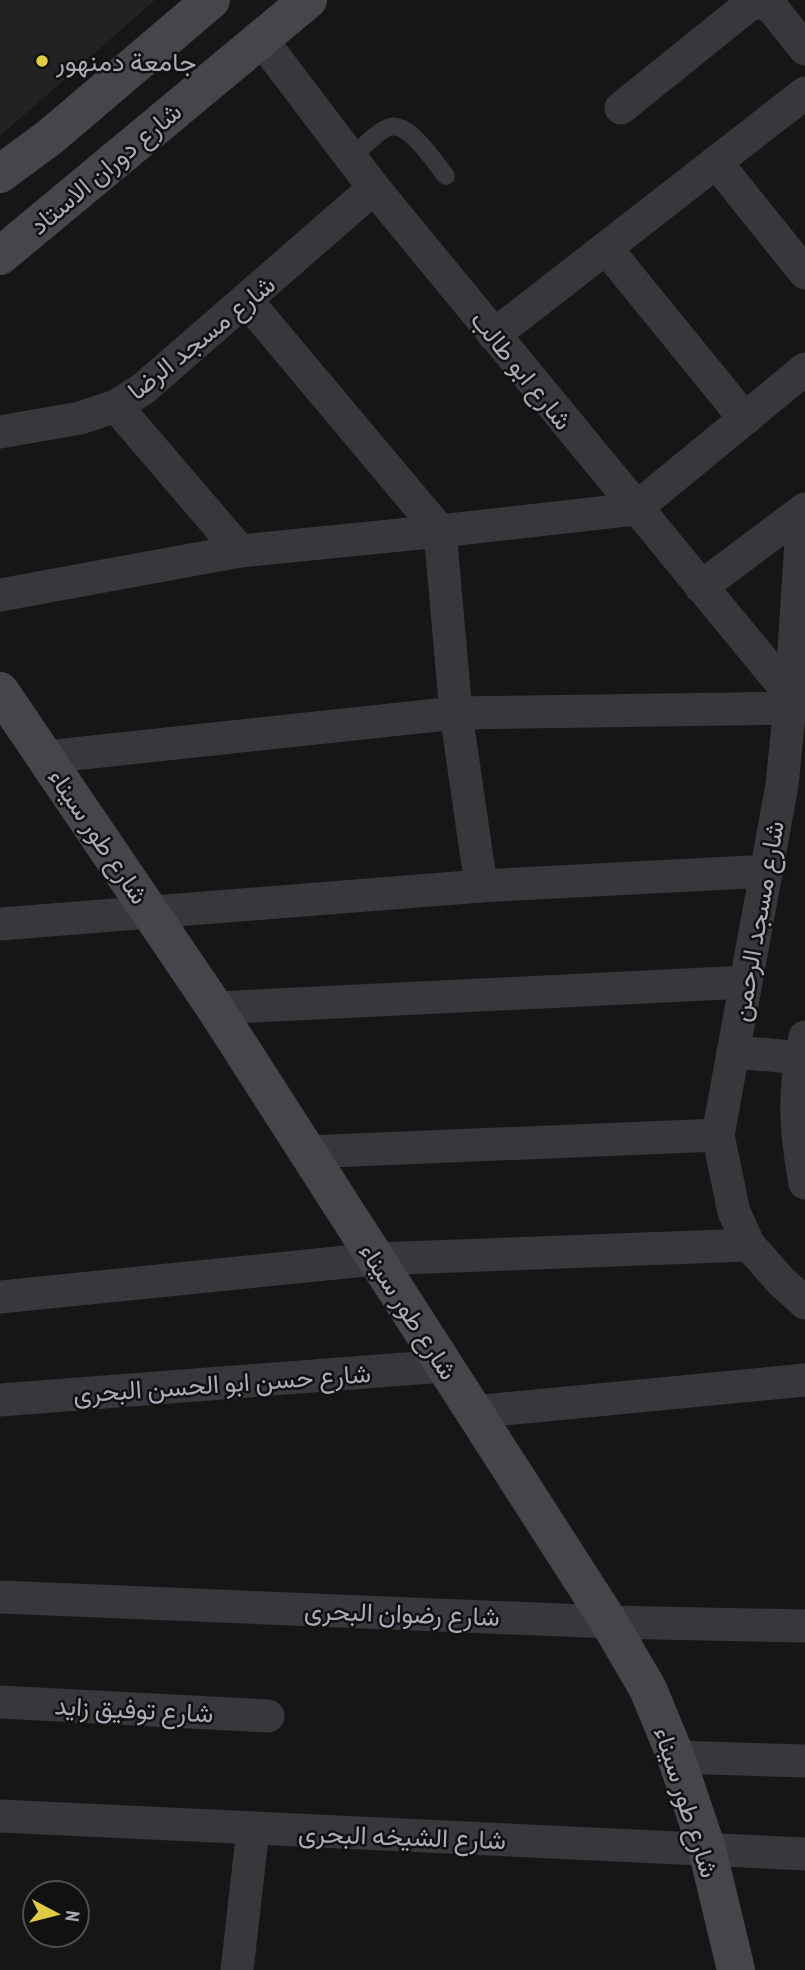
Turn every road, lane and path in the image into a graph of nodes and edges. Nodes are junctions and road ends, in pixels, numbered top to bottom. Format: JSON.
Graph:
{"nodes":[{"id":1,"x":211,"y":0,"type":"edge"},
{"id":2,"x":308,"y":0,"type":"edge"},
{"id":3,"x":734,"y":6,"type":"edge"},
{"id":4,"x":261,"y":39,"type":"junction"},
{"id":5,"x":805,"y":49,"type":"edge"},
{"id":6,"x":805,"y":93,"type":"edge"},
{"id":7,"x":621,"y":108,"type":"dead end"},
{"id":8,"x":351,"y":158,"type":"junction"},
{"id":9,"x":716,"y":162,"type":"junction"},
{"id":10,"x":0,"y":174,"type":"edge"},
{"id":11,"x":446,"y":176,"type":"dead end"},
{"id":12,"x":374,"y":188,"type":"junction"},
{"id":13,"x":606,"y":248,"type":"junction"},
{"id":14,"x":0,"y":256,"type":"edge"},
{"id":15,"x":805,"y":273,"type":"edge"},
{"id":16,"x":247,"y":301,"type":"junction"},
{"id":17,"x":494,"y":335,"type":"junction"},
{"id":18,"x":801,"y":380,"type":"edge"},
{"id":19,"x":116,"y":405,"type":"junction"},
{"id":20,"x":745,"y":419,"type":"junction"},
{"id":21,"x":0,"y":432,"type":"edge"},
{"id":22,"x":635,"y":509,"type":"junction"},
{"id":23,"x":804,"y":510,"type":"edge"},
{"id":24,"x":440,"y":531,"type":"junction"},
{"id":25,"x":240,"y":551,"type":"junction"},
{"id":26,"x":701,"y":587,"type":"junction"},
{"id":27,"x":0,"y":595,"type":"edge"},
{"id":28,"x":0,"y":691,"type":"edge"},
{"id":29,"x":791,"y":702,"type":"junction"},
{"id":30,"x":456,"y":713,"type":"junction"},
{"id":31,"x":46,"y":757,"type":"junction"},
{"id":32,"x":794,"y":787,"type":"edge"},
{"id":33,"x":766,"y":871,"type":"junction"},
{"id":34,"x":481,"y":886,"type":"junction"},
{"id":35,"x":150,"y":912,"type":"junction"},
{"id":36,"x":0,"y":924,"type":"edge"},
{"id":37,"x":746,"y":982,"type":"junction"},
{"id":38,"x":215,"y":1008,"type":"junction"},
{"id":39,"x":733,"y":1052,"type":"junction"},
{"id":40,"x":803,"y":1052,"type":"edge"},
{"id":41,"x":718,"y":1135,"type":"junction"},
{"id":42,"x":307,"y":1152,"type":"junction"},
{"id":43,"x":805,"y":1183,"type":"edge"},
{"id":44,"x":749,"y":1245,"type":"junction"},
{"id":45,"x":375,"y":1259,"type":"junction"},
{"id":46,"x":0,"y":1297,"type":"edge"},
{"id":47,"x":805,"y":1303,"type":"edge"},
{"id":48,"x":444,"y":1366,"type":"junction"},
{"id":49,"x":805,"y":1380,"type":"edge"},
{"id":50,"x":0,"y":1400,"type":"edge"},
{"id":51,"x":473,"y":1412,"type":"junction"},
{"id":52,"x":0,"y":1597,"type":"edge"},
{"id":53,"x":609,"y":1622,"type":"junction"},
{"id":54,"x":805,"y":1626,"type":"edge"},
{"id":55,"x":0,"y":1702,"type":"edge"},
{"id":56,"x":268,"y":1716,"type":"dead end"},
{"id":57,"x":676,"y":1756,"type":"junction"},
{"id":58,"x":805,"y":1761,"type":"edge"},
{"id":59,"x":0,"y":1816,"type":"edge"},
{"id":60,"x":253,"y":1829,"type":"junction"},
{"id":61,"x":707,"y":1849,"type":"junction"},
{"id":62,"x":805,"y":1854,"type":"edge"},
{"id":63,"x":237,"y":1970,"type":"edge"},
{"id":64,"x":736,"y":1970,"type":"edge"}],
"edges":[{"from":1,"to":10,"type":"street"},
{"from":2,"to":4,"type":"street","name":"شارع دوران الاستاد"},
{"from":3,"to":5,"type":"street"},
{"from":3,"to":7,"type":"street"},
{"from":4,"to":8,"type":"street","name":"شارع ابو طالب"},
{"from":4,"to":14,"type":"street","name":"شارع دوران الاستاد"},
{"from":6,"to":9,"type":"street"},
{"from":8,"to":11,"type":"lane"},
{"from":8,"to":12,"type":"street","name":"شارع ابو طالب"},
{"from":9,"to":13,"type":"street"},
{"from":9,"to":15,"type":"street"},
{"from":12,"to":16,"type":"street","name":"شارع مسجد الرضا"},
{"from":12,"to":17,"type":"street","name":"شارع ابو طالب"},
{"from":13,"to":17,"type":"street"},
{"from":13,"to":20,"type":"street"},
{"from":16,"to":19,"type":"street","name":"شارع مسجد الرضا"},
{"from":16,"to":24,"type":"street"},
{"from":17,"to":22,"type":"street","name":"شارع ابو طالب"},
{"from":18,"to":20,"type":"street"},
{"from":19,"to":21,"type":"street","name":"شارع مسجد الرضا"},
{"from":19,"to":25,"type":"street"},
{"from":20,"to":22,"type":"street"},
{"from":22,"to":24,"type":"street"},
{"from":22,"to":26,"type":"street","name":"شارع ابو طالب"},
{"from":23,"to":26,"type":"street"},
{"from":23,"to":29,"type":"street","name":"شارع مسجد الرحمن"},
{"from":24,"to":25,"type":"street"},
{"from":24,"to":30,"type":"street"},
{"from":25,"to":27,"type":"street"},
{"from":26,"to":29,"type":"street","name":"شارع ابو طالب"},
{"from":28,"to":31,"type":"street","name":"شارع طور سيناء"},
{"from":29,"to":30,"type":"street"},
{"from":29,"to":32,"type":"street","name":"شارع مسجد الرحمن"},
{"from":30,"to":31,"type":"street"},
{"from":30,"to":34,"type":"street"},
{"from":31,"to":35,"type":"street","name":"شارع طور سيناء"},
{"from":32,"to":33,"type":"street","name":"شارع مسجد الرحمن"},
{"from":33,"to":34,"type":"street"},
{"from":33,"to":37,"type":"street","name":"شارع مسجد الرحمن"},
{"from":34,"to":35,"type":"street"},
{"from":35,"to":36,"type":"street"},
{"from":35,"to":38,"type":"street","name":"شارع طور سيناء"},
{"from":37,"to":38,"type":"street"},
{"from":37,"to":39,"type":"street","name":"شارع مسجد الرحمن"},
{"from":38,"to":42,"type":"street","name":"شارع طور سيناء"},
{"from":39,"to":40,"type":"street"},
{"from":39,"to":41,"type":"street","name":"شارع مسجد الرحمن"},
{"from":40,"to":43,"type":"street"},
{"from":41,"to":42,"type":"street"},
{"from":41,"to":44,"type":"street","name":"شارع مسجد الرحمن"},
{"from":42,"to":45,"type":"street","name":"شارع طور سيناء"},
{"from":44,"to":45,"type":"street"},
{"from":44,"to":47,"type":"street","name":"شارع مسجد الرحمن"},
{"from":45,"to":46,"type":"street"},
{"from":45,"to":48,"type":"street","name":"شارع طور سيناء"},
{"from":48,"to":50,"type":"street","name":"شارع حسن ابو الحسن البحرى"},
{"from":48,"to":51,"type":"street","name":"شارع طور سيناء"},
{"from":49,"to":51,"type":"street"},
{"from":51,"to":53,"type":"street","name":"شارع طور سيناء"},
{"from":52,"to":53,"type":"street","name":"شارع رضوان البحرى"},
{"from":53,"to":54,"type":"street","name":"شارع رضوان البحرى"},
{"from":53,"to":57,"type":"street","name":"شارع طور سيناء"},
{"from":55,"to":56,"type":"street","name":"شارع توفيق زايد"},
{"from":57,"to":58,"type":"street"},
{"from":57,"to":61,"type":"street","name":"شارع طور سيناء"},
{"from":59,"to":60,"type":"street","name":"شارع الشيخه البحرى"},
{"from":60,"to":61,"type":"street","name":"شارع الشيخه البحرى"},
{"from":60,"to":63,"type":"street"},
{"from":61,"to":62,"type":"street","name":"شارع الشيخه البحرى"},
{"from":61,"to":64,"type":"street","name":"شارع طور سيناء"}]}
